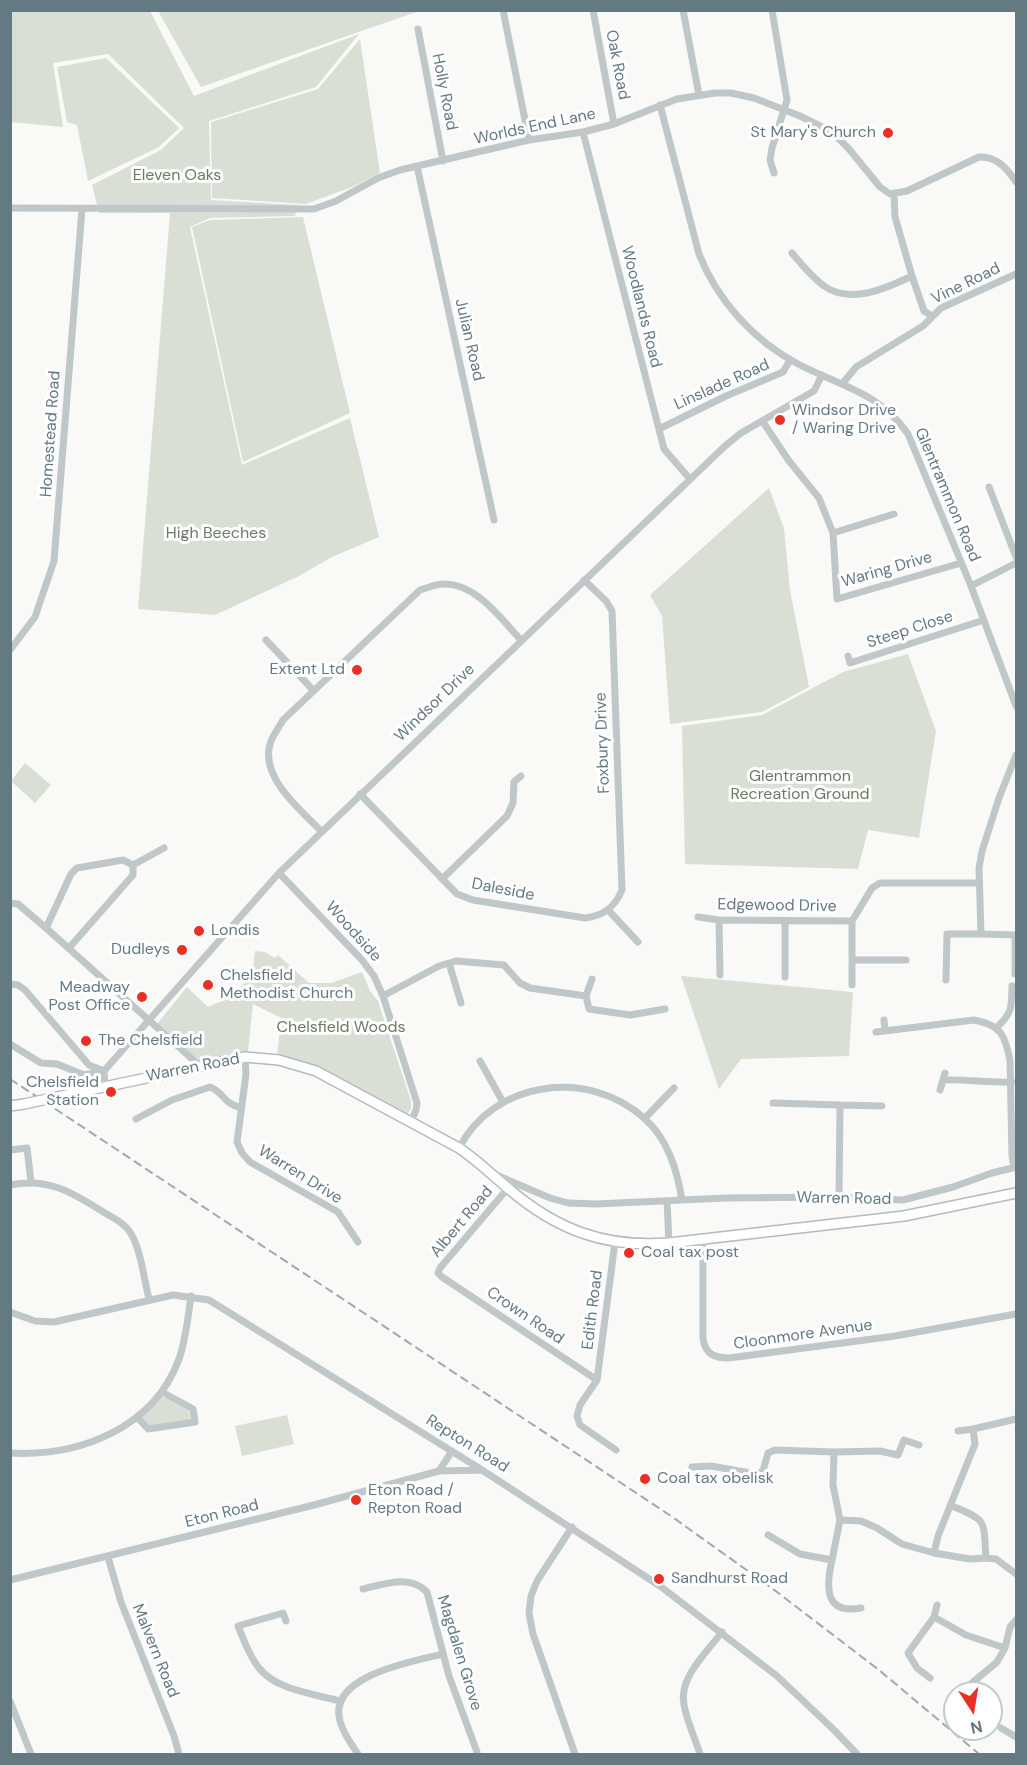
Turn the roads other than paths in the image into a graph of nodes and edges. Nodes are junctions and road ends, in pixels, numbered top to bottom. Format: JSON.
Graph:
{"nodes":[{"id":1,"x":503,"y":10,"type":"edge"},
{"id":2,"x":593,"y":10,"type":"edge"},
{"id":3,"x":683,"y":10,"type":"edge"},
{"id":4,"x":772,"y":10,"type":"edge"},
{"id":5,"x":418,"y":29,"type":"dead end"},
{"id":6,"x":699,"y":95,"type":"junction"},
{"id":7,"x":660,"y":105,"type":"junction"},
{"id":8,"x":785,"y":110,"type":"junction"},
{"id":9,"x":614,"y":124,"type":"junction"},
{"id":10,"x":583,"y":132,"type":"junction"},
{"id":11,"x":529,"y":140,"type":"junction"},
{"id":12,"x":443,"y":161,"type":"junction"},
{"id":13,"x":417,"y":166,"type":"junction"},
{"id":14,"x":774,"y":173,"type":"dead end"},
{"id":15,"x":1017,"y":182,"type":"edge"},
{"id":16,"x":894,"y":194,"type":"junction"},
{"id":17,"x":10,"y":208,"type":"edge"},
{"id":18,"x":82,"y":209,"type":"junction"},
{"id":19,"x":792,"y":253,"type":"dead end"},
{"id":20,"x":1017,"y":274,"type":"edge"},
{"id":21,"x":912,"y":276,"type":"junction"},
{"id":22,"x":932,"y":316,"type":"junction"},
{"id":23,"x":790,"y":360,"type":"junction"},
{"id":24,"x":822,"y":375,"type":"junction"},
{"id":25,"x":843,"y":383,"type":"junction"},
{"id":26,"x":763,"y":422,"type":"junction"},
{"id":27,"x":659,"y":429,"type":"junction"},
{"id":28,"x":690,"y":480,"type":"junction"},
{"id":29,"x":988,"y":487,"type":"dead end"},
{"id":30,"x":894,"y":514,"type":"dead end"},
{"id":31,"x":494,"y":520,"type":"dead end"},
{"id":32,"x":832,"y":533,"type":"junction"},
{"id":33,"x":1017,"y":557,"type":"edge"},
{"id":34,"x":961,"y":562,"type":"junction"},
{"id":35,"x":1017,"y":563,"type":"edge"},
{"id":36,"x":584,"y":580,"type":"junction"},
{"id":37,"x":971,"y":586,"type":"junction"},
{"id":38,"x":984,"y":620,"type":"junction"},
{"id":39,"x":266,"y":640,"type":"dead end"},
{"id":40,"x":521,"y":640,"type":"junction"},
{"id":41,"x":10,"y":650,"type":"edge"},
{"id":42,"x":848,"y":656,"type":"dead end"},
{"id":43,"x":314,"y":691,"type":"junction"},
{"id":44,"x":1017,"y":706,"type":"edge"},
{"id":45,"x":1017,"y":755,"type":"edge"},
{"id":46,"x":521,"y":776,"type":"dead end"},
{"id":47,"x":360,"y":794,"type":"junction"},
{"id":48,"x":321,"y":831,"type":"junction"},
{"id":49,"x":164,"y":848,"type":"dead end"},
{"id":50,"x":133,"y":865,"type":"junction"},
{"id":51,"x":279,"y":873,"type":"junction"},
{"id":52,"x":442,"y":879,"type":"junction"},
{"id":53,"x":979,"y":884,"type":"junction"},
{"id":54,"x":10,"y":903,"type":"edge"},
{"id":55,"x":608,"y":910,"type":"junction"},
{"id":56,"x":698,"y":917,"type":"dead end"},
{"id":57,"x":720,"y":920,"type":"junction"},
{"id":58,"x":785,"y":921,"type":"junction"},
{"id":59,"x":852,"y":921,"type":"junction"},
{"id":60,"x":46,"y":928,"type":"junction"},
{"id":61,"x":981,"y":934,"type":"junction"},
{"id":62,"x":1016,"y":935,"type":"edge"},
{"id":63,"x":638,"y":942,"type":"dead end"},
{"id":64,"x":69,"y":948,"type":"junction"},
{"id":65,"x":853,"y":960,"type":"junction"},
{"id":66,"x":906,"y":960,"type":"dead end"},
{"id":67,"x":449,"y":963,"type":"junction"},
{"id":68,"x":1015,"y":974,"type":"dead end"},
{"id":69,"x":720,"y":975,"type":"dead end"},
{"id":70,"x":785,"y":977,"type":"dead end"},
{"id":71,"x":592,"y":979,"type":"dead end"},
{"id":72,"x":946,"y":980,"type":"dead end"},
{"id":73,"x":10,"y":984,"type":"edge"},
{"id":74,"x":852,"y":985,"type":"dead end"},
{"id":75,"x":1012,"y":986,"type":"dead end"},
{"id":76,"x":383,"y":996,"type":"junction"},
{"id":77,"x":586,"y":996,"type":"junction"},
{"id":78,"x":461,"y":1004,"type":"dead end"},
{"id":79,"x":661,"y":1008,"type":"dead end"},
{"id":80,"x":884,"y":1020,"type":"dead end"},
{"id":81,"x":150,"y":1021,"type":"junction"},
{"id":82,"x":996,"y":1028,"type":"junction"},
{"id":83,"x":885,"y":1031,"type":"junction"},
{"id":84,"x":876,"y":1032,"type":"dead end"},
{"id":85,"x":10,"y":1044,"type":"edge"},
{"id":86,"x":245,"y":1057,"type":"junction"},
{"id":87,"x":1013,"y":1059,"type":"edge"},
{"id":88,"x":480,"y":1061,"type":"dead end"},
{"id":89,"x":200,"y":1066,"type":"junction"},
{"id":90,"x":105,"y":1071,"type":"junction"},
{"id":91,"x":1011,"y":1082,"type":"junction"},
{"id":92,"x":105,"y":1087,"type":"junction"},
{"id":93,"x":674,"y":1088,"type":"dead end"},
{"id":94,"x":940,"y":1090,"type":"dead end"},
{"id":95,"x":503,"y":1102,"type":"junction"},
{"id":96,"x":773,"y":1103,"type":"dead end"},
{"id":97,"x":840,"y":1105,"type":"junction"},
{"id":98,"x":10,"y":1106,"type":"edge"},
{"id":99,"x":882,"y":1106,"type":"dead end"},
{"id":100,"x":241,"y":1108,"type":"junction"},
{"id":101,"x":136,"y":1119,"type":"dead end"},
{"id":102,"x":645,"y":1119,"type":"junction"},
{"id":103,"x":411,"y":1122,"type":"junction"},
{"id":104,"x":459,"y":1148,"type":"junction"},
{"id":105,"x":10,"y":1150,"type":"edge"},
{"id":106,"x":1015,"y":1168,"type":"edge"},
{"id":107,"x":492,"y":1173,"type":"junction"},
{"id":108,"x":31,"y":1182,"type":"junction"},
{"id":109,"x":10,"y":1185,"type":"edge"},
{"id":110,"x":508,"y":1188,"type":"junction"},
{"id":111,"x":1017,"y":1193,"type":"edge"},
{"id":112,"x":839,"y":1197,"type":"junction"},
{"id":113,"x":682,"y":1200,"type":"junction"},
{"id":114,"x":668,"y":1201,"type":"junction"},
{"id":115,"x":702,"y":1239,"type":"junction"},
{"id":116,"x":358,"y":1242,"type":"dead end"},
{"id":117,"x":615,"y":1242,"type":"junction"},
{"id":118,"x":669,"y":1243,"type":"junction"},
{"id":119,"x":438,"y":1273,"type":"joint"},
{"id":120,"x":191,"y":1296,"type":"junction"},
{"id":121,"x":149,"y":1299,"type":"junction"},
{"id":122,"x":10,"y":1312,"type":"edge"},
{"id":123,"x":1017,"y":1314,"type":"edge"},
{"id":124,"x":597,"y":1380,"type":"junction"},
{"id":125,"x":162,"y":1392,"type":"junction"},
{"id":126,"x":138,"y":1418,"type":"junction"},
{"id":127,"x":1017,"y":1419,"type":"edge"},
{"id":128,"x":973,"y":1429,"type":"junction"},
{"id":129,"x":958,"y":1431,"type":"dead end"},
{"id":130,"x":919,"y":1445,"type":"dead end"},
{"id":131,"x":616,"y":1450,"type":"dead end"},
{"id":132,"x":452,"y":1451,"type":"junction"},
{"id":133,"x":834,"y":1452,"type":"junction"},
{"id":134,"x":10,"y":1453,"type":"edge"},
{"id":135,"x":692,"y":1467,"type":"dead end"},
{"id":136,"x":482,"y":1470,"type":"junction"},
{"id":137,"x":439,"y":1471,"type":"junction"},
{"id":138,"x":952,"y":1506,"type":"junction"},
{"id":139,"x":840,"y":1520,"type":"junction"},
{"id":140,"x":572,"y":1527,"type":"junction"},
{"id":141,"x":768,"y":1535,"type":"dead end"},
{"id":142,"x":934,"y":1553,"type":"junction"},
{"id":143,"x":108,"y":1557,"type":"junction"},
{"id":144,"x":986,"y":1558,"type":"junction"},
{"id":145,"x":832,"y":1560,"type":"junction"},
{"id":146,"x":1017,"y":1574,"type":"edge"},
{"id":147,"x":10,"y":1580,"type":"edge"},
{"id":148,"x":363,"y":1589,"type":"dead end"},
{"id":149,"x":937,"y":1605,"type":"dead end"},
{"id":150,"x":861,"y":1608,"type":"dead end"},
{"id":151,"x":934,"y":1617,"type":"junction"},
{"id":152,"x":1017,"y":1620,"type":"edge"},
{"id":153,"x":286,"y":1621,"type":"dead end"},
{"id":154,"x":722,"y":1632,"type":"junction"},
{"id":155,"x":1005,"y":1648,"type":"junction"},
{"id":156,"x":443,"y":1654,"type":"junction"},
{"id":157,"x":930,"y":1678,"type":"dead end"},
{"id":158,"x":974,"y":1681,"type":"edge"},
{"id":159,"x":10,"y":1701,"type":"edge"},
{"id":160,"x":340,"y":1701,"type":"junction"},
{"id":161,"x":1003,"y":1729,"type":"edge"},
{"id":162,"x":1017,"y":1737,"type":"edge"},
{"id":163,"x":477,"y":1752,"type":"dead end"},
{"id":164,"x":356,"y":1754,"type":"edge"},
{"id":165,"x":31,"y":1755,"type":"edge"},
{"id":166,"x":179,"y":1755,"type":"edge"},
{"id":167,"x":575,"y":1755,"type":"edge"},
{"id":168,"x":700,"y":1755,"type":"edge"},
{"id":169,"x":857,"y":1755,"type":"edge"}],
"edges":[{"from":1,"to":11,"type":"street"},
{"from":2,"to":9,"type":"street","name":"Oak Road"},
{"from":3,"to":6,"type":"street"},
{"from":4,"to":8,"type":"street"},
{"from":5,"to":12,"type":"street","name":"Holly Road"},
{"from":6,"to":7,"type":"street","name":"Worlds End Lane"},
{"from":6,"to":8,"type":"street","name":"Worlds End Lane"},
{"from":7,"to":9,"type":"street","name":"Worlds End Lane"},
{"from":7,"to":23,"type":"street","name":"Glentrammon Road"},
{"from":8,"to":14,"type":"street"},
{"from":8,"to":16,"type":"street","name":"Worlds End Lane"},
{"from":9,"to":10,"type":"street","name":"Worlds End Lane"},
{"from":10,"to":11,"type":"street","name":"Worlds End Lane"},
{"from":10,"to":27,"type":"street","name":"Woodlands Road"},
{"from":11,"to":12,"type":"street","name":"Worlds End Lane"},
{"from":12,"to":13,"type":"street","name":"Worlds End Lane"},
{"from":13,"to":18,"type":"street","name":"Worlds End Lane"},
{"from":13,"to":31,"type":"street","name":"Julian Road"},
{"from":15,"to":16,"type":"street"},
{"from":16,"to":21,"type":"street"},
{"from":17,"to":18,"type":"street","name":"Worlds End Lane"},
{"from":18,"to":41,"type":"street","name":"Homestead Road"},
{"from":19,"to":21,"type":"street"},
{"from":20,"to":22,"type":"street","name":"Vine Road"},
{"from":21,"to":22,"type":"street"},
{"from":22,"to":25,"type":"street","name":"Vine Road"},
{"from":23,"to":24,"type":"street","name":"Glentrammon Road"},
{"from":23,"to":27,"type":"street","name":"Linslade Road"},
{"from":24,"to":25,"type":"street","name":"Glentrammon Road"},
{"from":24,"to":26,"type":"street","name":"Windsor Drive"},
{"from":25,"to":34,"type":"street","name":"Glentrammon Road"},
{"from":26,"to":28,"type":"street","name":"Windsor Drive"},
{"from":26,"to":32,"type":"street","name":"Waring Drive"},
{"from":27,"to":28,"type":"street","name":"Woodlands Road"},
{"from":28,"to":36,"type":"street","name":"Windsor Drive"},
{"from":29,"to":33,"type":"street"},
{"from":30,"to":32,"type":"street"},
{"from":32,"to":34,"type":"street","name":"Waring Drive"},
{"from":34,"to":37,"type":"street","name":"Glentrammon Road"},
{"from":35,"to":37,"type":"street"},
{"from":36,"to":40,"type":"street","name":"Windsor Drive"},
{"from":36,"to":55,"type":"street","name":"Foxbury Drive"},
{"from":37,"to":38,"type":"street","name":"Glentrammon Road"},
{"from":38,"to":42,"type":"street","name":"Steep Close"},
{"from":38,"to":44,"type":"street","name":"Glentrammon Road"},
{"from":39,"to":43,"type":"street"},
{"from":40,"to":43,"type":"street"},
{"from":40,"to":47,"type":"street","name":"Windsor Drive"},
{"from":43,"to":48,"type":"street"},
{"from":45,"to":53,"type":"street"},
{"from":46,"to":52,"type":"street"},
{"from":47,"to":48,"type":"street","name":"Windsor Drive"},
{"from":47,"to":52,"type":"street","name":"Daleside"},
{"from":48,"to":51,"type":"street","name":"Windsor Drive"},
{"from":49,"to":50,"type":"street"},
{"from":50,"to":60,"type":"street"},
{"from":50,"to":64,"type":"street"},
{"from":51,"to":76,"type":"street","name":"Woodside"},
{"from":51,"to":81,"type":"street","name":"Windsor Drive"},
{"from":52,"to":55,"type":"street","name":"Daleside"},
{"from":53,"to":59,"type":"street","name":"Edgewood Drive"},
{"from":53,"to":61,"type":"street"},
{"from":54,"to":60,"type":"street"},
{"from":55,"to":63,"type":"street"},
{"from":56,"to":57,"type":"street","name":"Edgewood Drive"},
{"from":57,"to":58,"type":"street","name":"Edgewood Drive"},
{"from":57,"to":69,"type":"street"},
{"from":58,"to":59,"type":"street","name":"Edgewood Drive"},
{"from":58,"to":70,"type":"street"},
{"from":59,"to":65,"type":"street"},
{"from":60,"to":64,"type":"street"},
{"from":61,"to":62,"type":"street"},
{"from":61,"to":72,"type":"street"},
{"from":62,"to":68,"type":"street"},
{"from":64,"to":81,"type":"street"},
{"from":65,"to":66,"type":"street"},
{"from":65,"to":74,"type":"street"},
{"from":67,"to":76,"type":"street"},
{"from":67,"to":77,"type":"street"},
{"from":67,"to":78,"type":"street"},
{"from":71,"to":77,"type":"street"},
{"from":73,"to":90,"type":"street"},
{"from":75,"to":82,"type":"street"},
{"from":76,"to":103,"type":"street","name":"Woodside"},
{"from":77,"to":79,"type":"street"},
{"from":80,"to":83,"type":"street"},
{"from":81,"to":89,"type":"street"},
{"from":81,"to":90,"type":"street","name":"Windsor Drive"},
{"from":82,"to":83,"type":"street"},
{"from":82,"to":87,"type":"street"},
{"from":83,"to":84,"type":"street"},
{"from":85,"to":90,"type":"street"},
{"from":86,"to":89,"type":"street","name":"Warren Road"},
{"from":86,"to":100,"type":"street","name":"Warren Drive"},
{"from":86,"to":103,"type":"street","name":"Warren Road"},
{"from":87,"to":91,"type":"street"},
{"from":88,"to":95,"type":"street"},
{"from":89,"to":92,"type":"street","name":"Warren Road"},
{"from":90,"to":92,"type":"street"},
{"from":91,"to":94,"type":"street"},
{"from":91,"to":106,"type":"street"},
{"from":92,"to":98,"type":"street","name":"Warren Road","bridge":true},
{"from":93,"to":102,"type":"street"},
{"from":95,"to":102,"type":"street"},
{"from":95,"to":104,"type":"street"},
{"from":96,"to":97,"type":"street"},
{"from":97,"to":99,"type":"street"},
{"from":97,"to":112,"type":"street"},
{"from":100,"to":101,"type":"street"},
{"from":100,"to":116,"type":"street","name":"Warren Drive"},
{"from":102,"to":113,"type":"street"},
{"from":103,"to":104,"type":"street","name":"Warren Road"},
{"from":104,"to":107,"type":"street","name":"Warren Road"},
{"from":105,"to":108,"type":"street"},
{"from":106,"to":112,"type":"street","name":"Warren Road"},
{"from":107,"to":110,"type":"street","name":"Warren Road"},
{"from":107,"to":114,"type":"street","name":"Warren Road"},
{"from":108,"to":109,"type":"street"},
{"from":108,"to":121,"type":"street"},
{"from":110,"to":117,"type":"street","name":"Warren Road"},
{"from":110,"to":119,"type":"street","name":"Albert Road"},
{"from":111,"to":115,"type":"street","name":"Warren Road"},
{"from":112,"to":113,"type":"street","name":"Warren Road"},
{"from":113,"to":114,"type":"street","name":"Warren Road"},
{"from":114,"to":118,"type":"street"},
{"from":115,"to":118,"type":"street","name":"Warren Road"},
{"from":115,"to":123,"type":"street","name":"Cloonmore Avenue"},
{"from":117,"to":118,"type":"street","name":"Warren Road"},
{"from":117,"to":124,"type":"street","name":"Edith Road"},
{"from":119,"to":124,"type":"street","name":"Crown Road"},
{"from":120,"to":121,"type":"street","name":"Repton Road"},
{"from":120,"to":125,"type":"street"},
{"from":120,"to":132,"type":"street","name":"Repton Road"},
{"from":121,"to":122,"type":"street","name":"Repton Road"},
{"from":124,"to":131,"type":"street"},
{"from":125,"to":126,"type":"street"},
{"from":125,"to":126,"type":"street"},
{"from":126,"to":134,"type":"street"},
{"from":127,"to":128,"type":"street"},
{"from":128,"to":129,"type":"street"},
{"from":128,"to":138,"type":"street"},
{"from":130,"to":133,"type":"street"},
{"from":132,"to":136,"type":"street","name":"Repton Road"},
{"from":132,"to":137,"type":"street"},
{"from":133,"to":135,"type":"street"},
{"from":133,"to":139,"type":"street"},
{"from":136,"to":137,"type":"street","name":"Eton Road"},
{"from":136,"to":140,"type":"street","name":"Repton Road"},
{"from":137,"to":143,"type":"street","name":"Eton Road"},
{"from":138,"to":142,"type":"street"},
{"from":138,"to":144,"type":"street"},
{"from":139,"to":142,"type":"street"},
{"from":139,"to":145,"type":"street"},
{"from":140,"to":154,"type":"street","name":"Repton Road"},
{"from":140,"to":167,"type":"street"},
{"from":141,"to":145,"type":"street"},
{"from":142,"to":144,"type":"street"},
{"from":143,"to":147,"type":"street","name":"Eton Road"},
{"from":143,"to":166,"type":"street","name":"Malvern Road"},
{"from":144,"to":146,"type":"street"},
{"from":145,"to":150,"type":"street"},
{"from":148,"to":156,"type":"street","name":"Magdalen Grove"},
{"from":149,"to":151,"type":"street"},
{"from":151,"to":155,"type":"street"},
{"from":151,"to":157,"type":"street"},
{"from":152,"to":155,"type":"street"},
{"from":153,"to":160,"type":"street"},
{"from":154,"to":168,"type":"street"},
{"from":154,"to":169,"type":"street","name":"Repton Road"},
{"from":155,"to":158,"type":"street"},
{"from":156,"to":160,"type":"street"},
{"from":156,"to":163,"type":"street","name":"Magdalen Grove"},
{"from":159,"to":165,"type":"street"},
{"from":160,"to":164,"type":"street"},
{"from":161,"to":162,"type":"street"}]}
